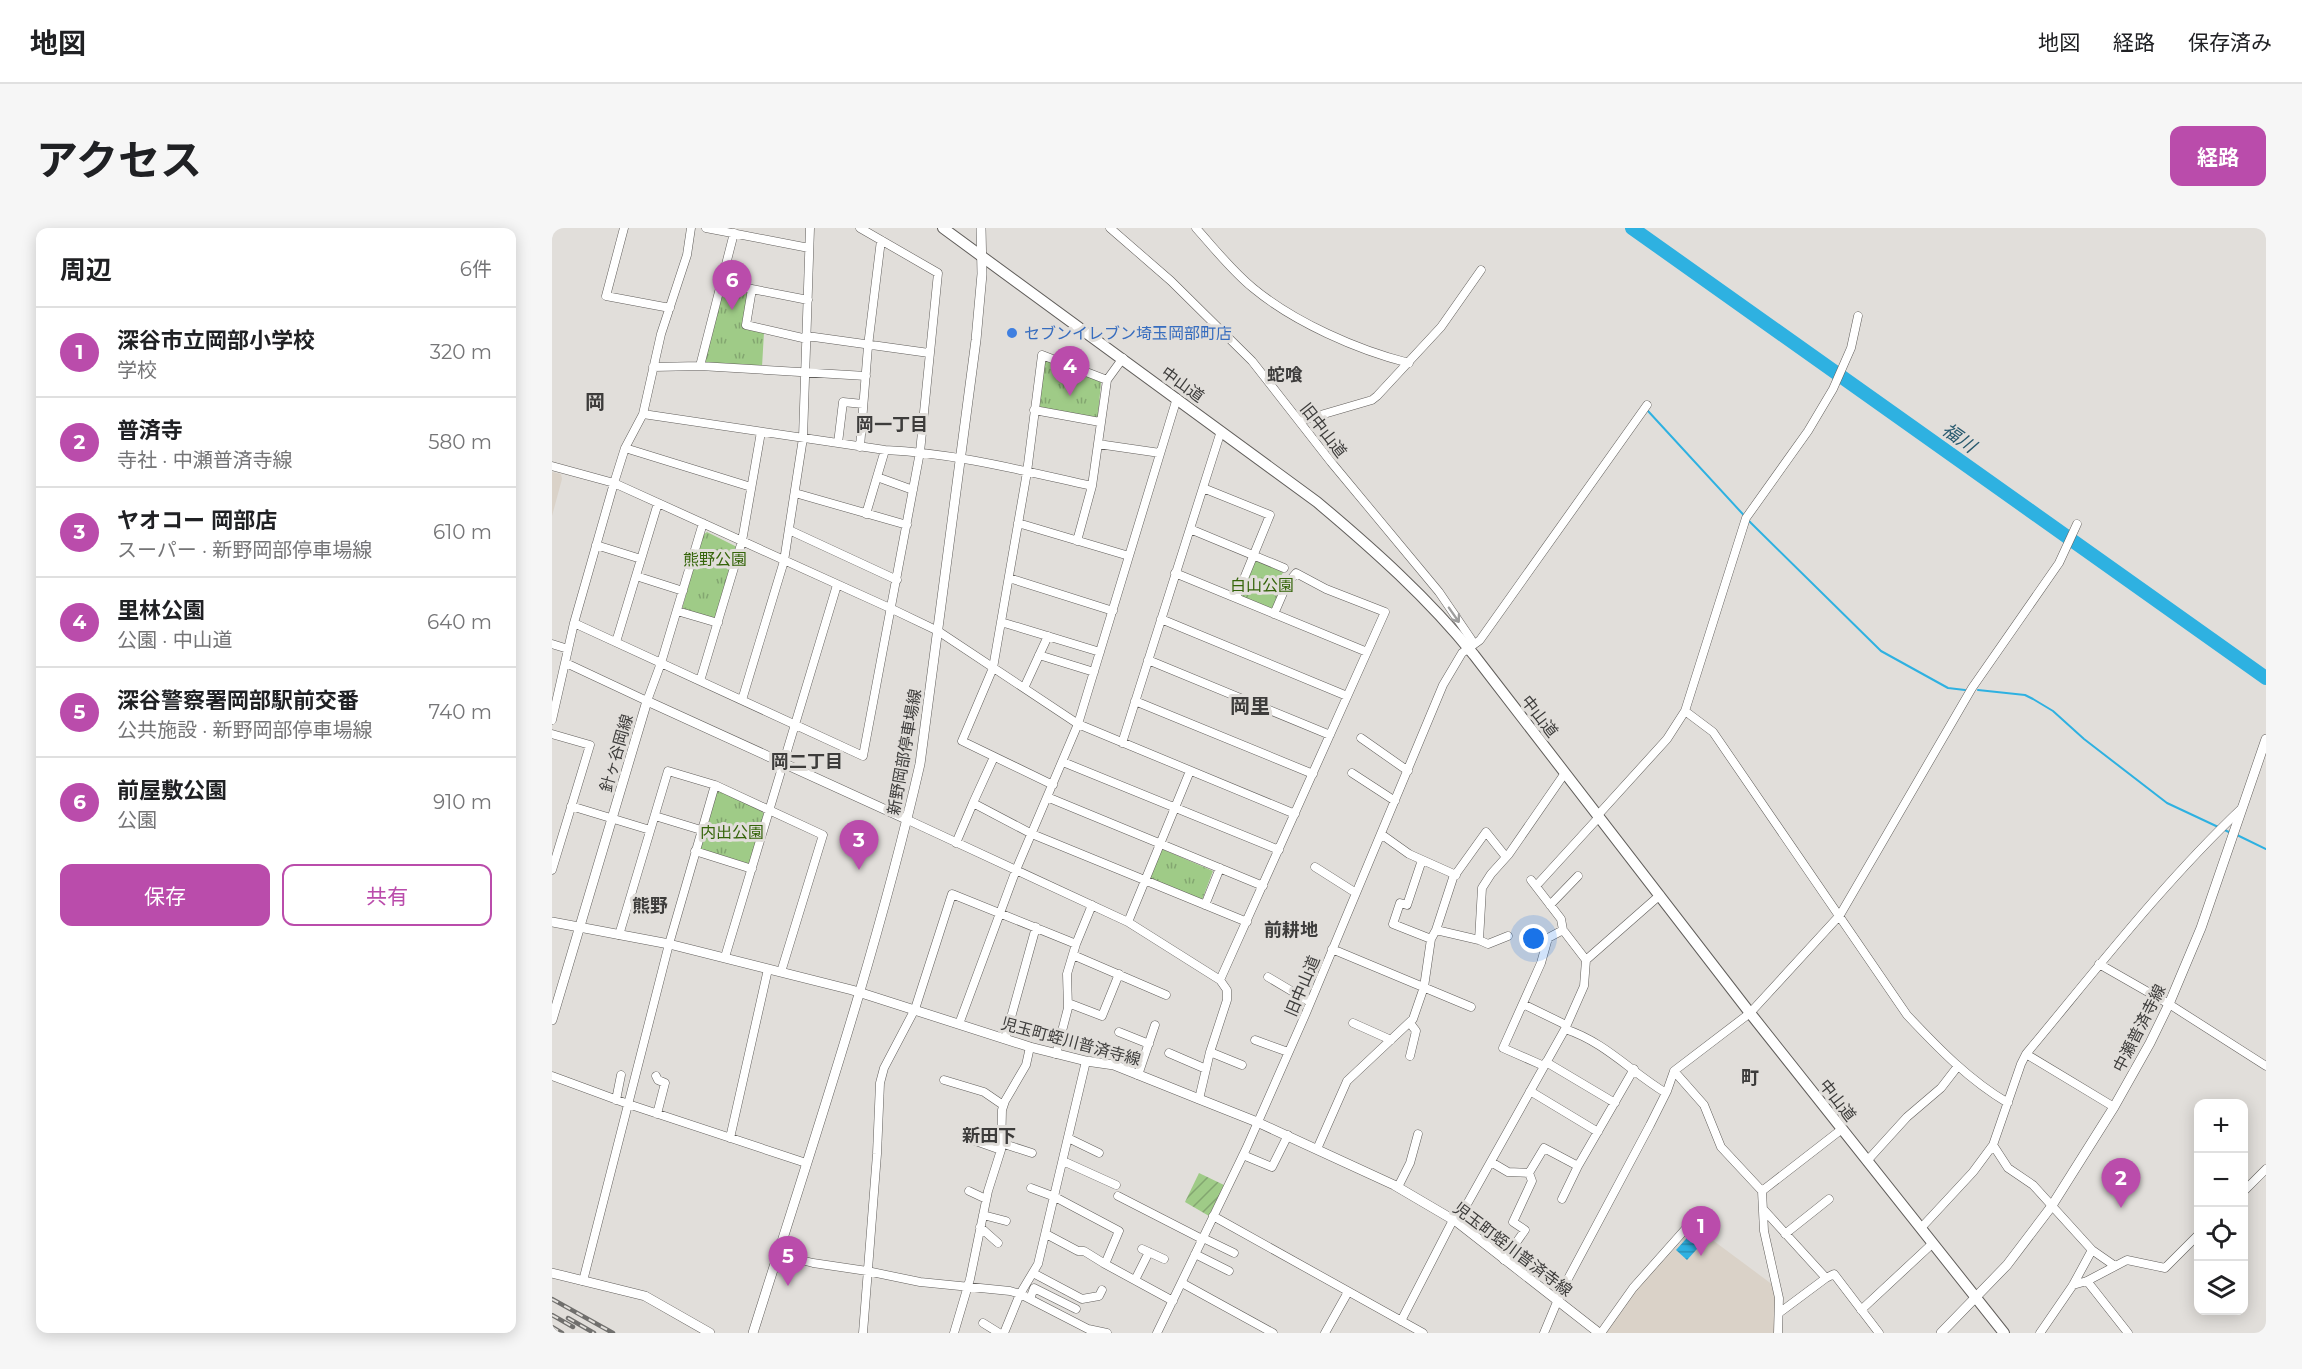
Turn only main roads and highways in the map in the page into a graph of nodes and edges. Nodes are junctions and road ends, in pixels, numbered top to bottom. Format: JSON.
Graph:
{"nodes":[{"id":1,"x":943,"y":228,"type":"edge"},
{"id":2,"x":981,"y":228,"type":"edge"},
{"id":3,"x":982,"y":255,"type":"junction"},
{"id":4,"x":2266,"y":739,"type":"edge"},
{"id":5,"x":908,"y":820,"type":"junction"},
{"id":6,"x":552,"y":922,"type":"edge"},
{"id":7,"x":581,"y":927,"type":"junction"},
{"id":8,"x":859,"y":992,"type":"junction"},
{"id":9,"x":552,"y":1020,"type":"edge"},
{"id":10,"x":552,"y":1273,"type":"edge"},
{"id":11,"x":1977,"y":1297,"type":"junction"},
{"id":12,"x":710,"y":1333,"type":"edge"},
{"id":13,"x":753,"y":1333,"type":"edge"},
{"id":14,"x":1600,"y":1333,"type":"edge"},
{"id":15,"x":1941,"y":1333,"type":"edge"},
{"id":16,"x":2004,"y":1333,"type":"edge"}],
"edges":[{"from":1,"to":3,"type":"highway","name":"中山道"},
{"from":2,"to":3,"type":"main road","name":"新野岡部停車場線"},
{"from":3,"to":5,"type":"main road","name":"新野岡部停車場線"},
{"from":3,"to":11,"type":"highway","name":"中山道"},
{"from":4,"to":11,"type":"main road","name":"中瀬普済寺線"},
{"from":5,"to":7,"type":"main road","name":"針ヶ谷岡線"},
{"from":5,"to":8,"type":"main road","name":"新野岡部停車場線"},
{"from":6,"to":7,"type":"main road","name":"児玉町蛭川普済寺線"},
{"from":7,"to":8,"type":"main road","name":"児玉町蛭川普済寺線"},
{"from":7,"to":9,"type":"main road","name":"針ヶ谷岡線"},
{"from":8,"to":13,"type":"main road","name":"新野岡部停車場線"},
{"from":8,"to":14,"type":"main road","name":"児玉町蛭川普済寺線"},
{"from":10,"to":12,"type":"main road"},
{"from":11,"to":15,"type":"main road"},
{"from":11,"to":16,"type":"highway","name":"中山道"}]}
